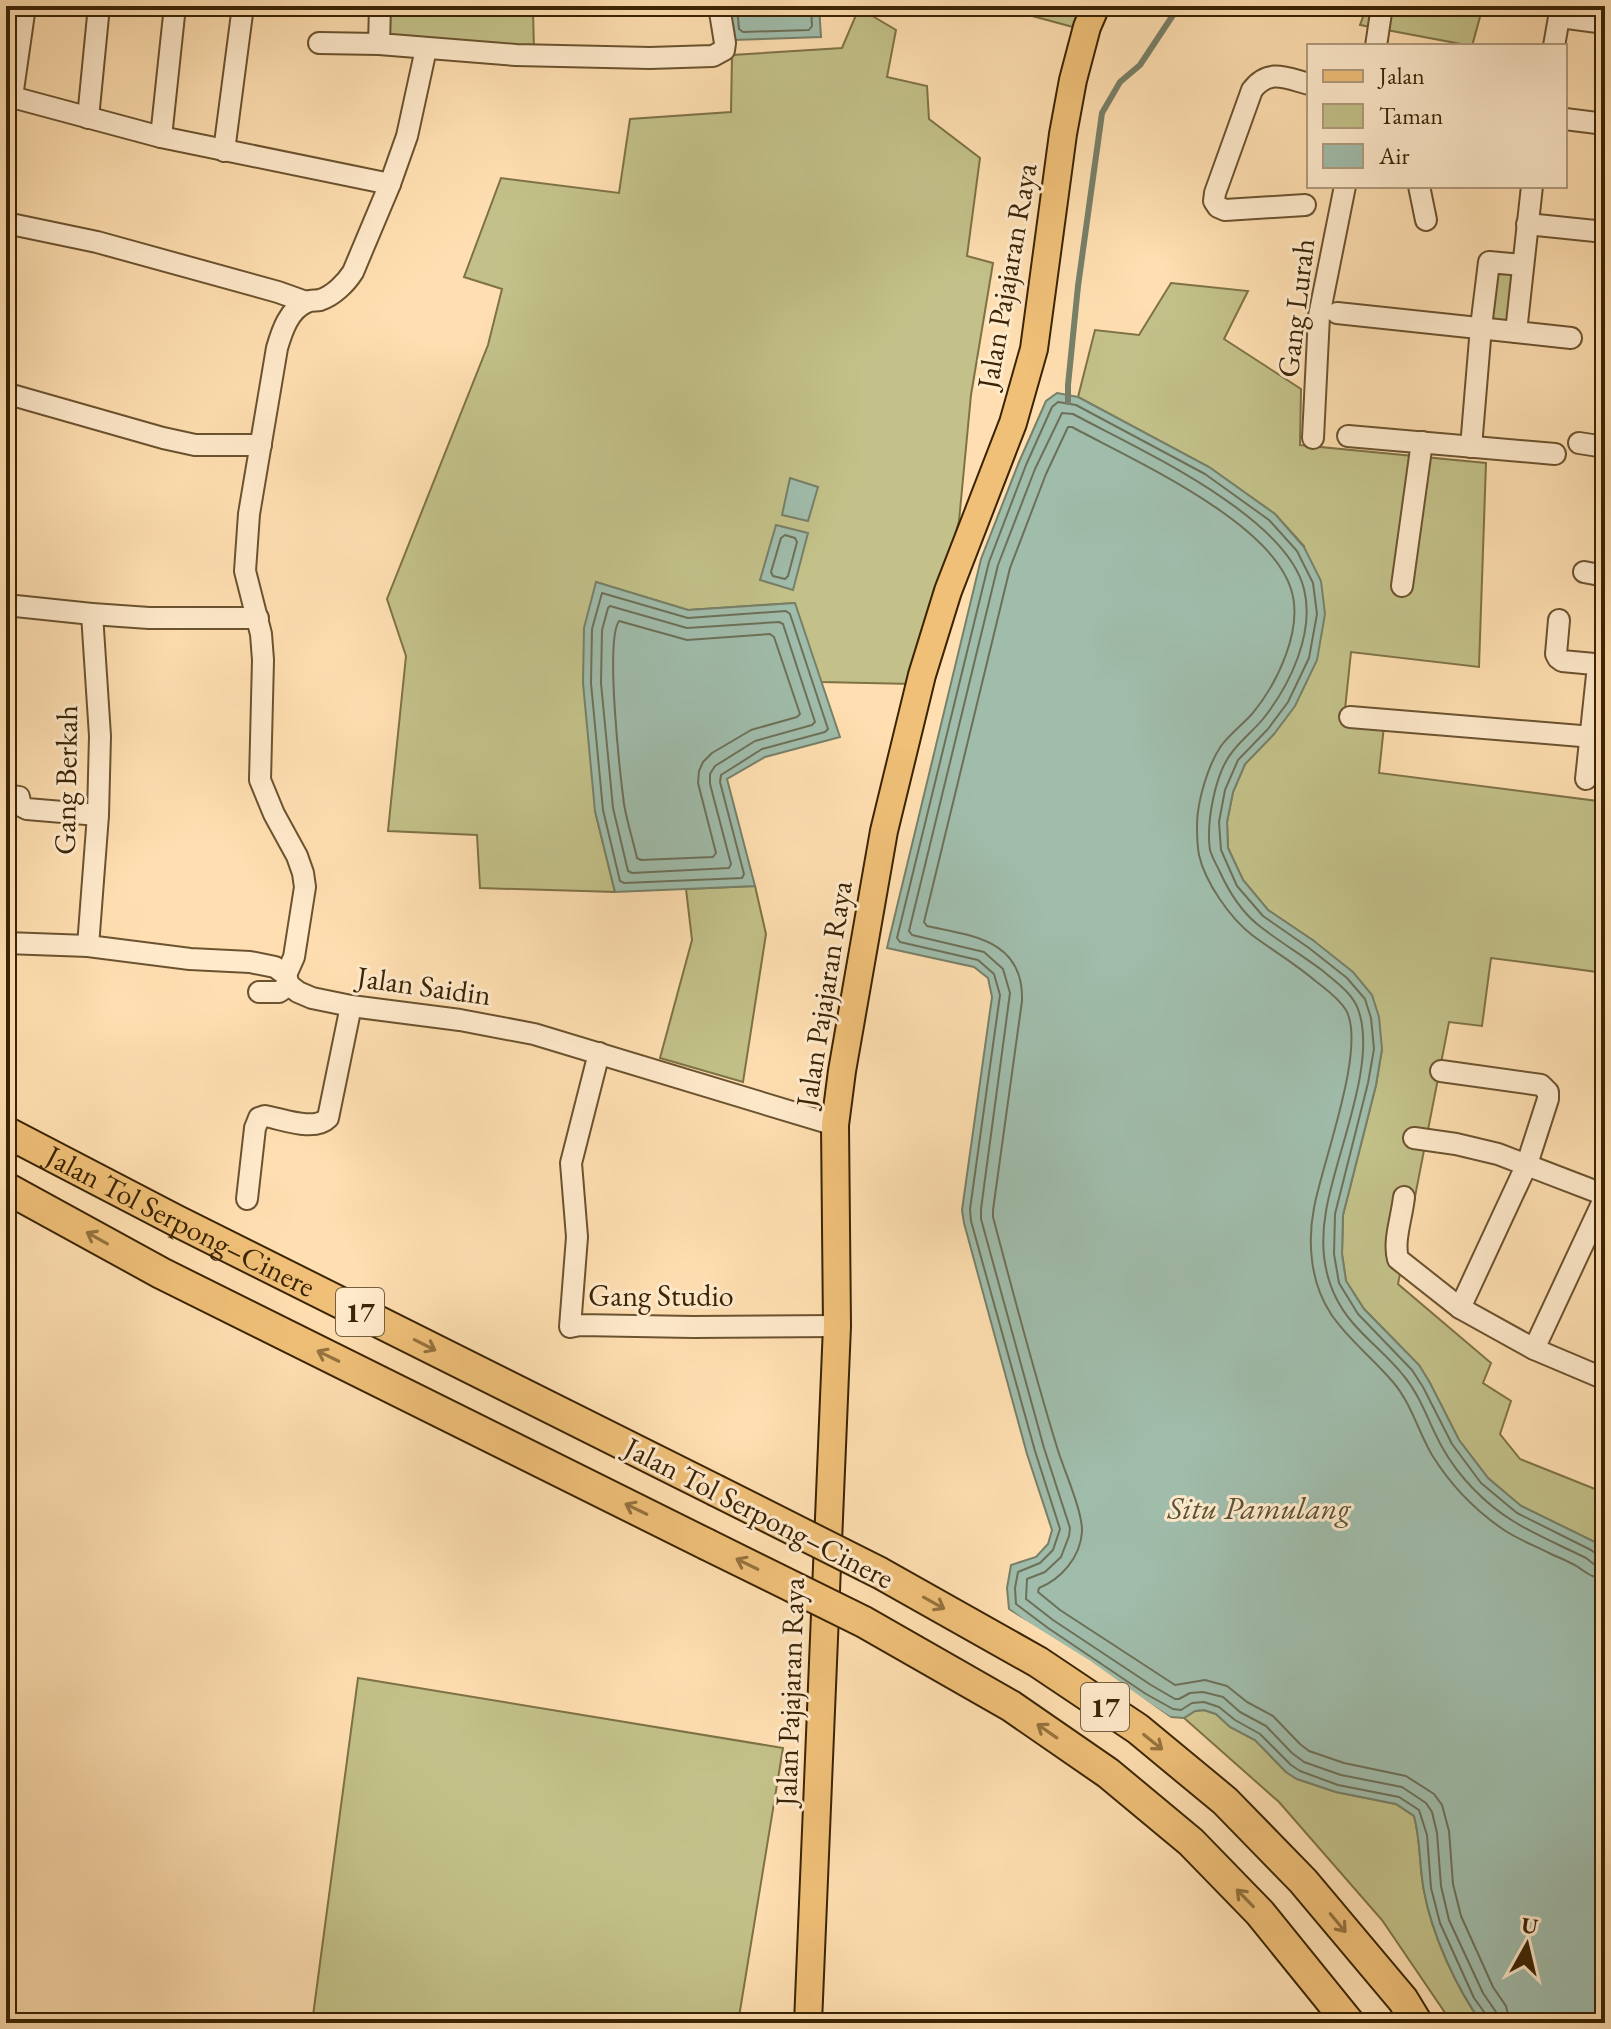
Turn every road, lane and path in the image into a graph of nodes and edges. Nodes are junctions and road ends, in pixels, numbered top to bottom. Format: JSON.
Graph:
{"nodes":[{"id":1,"x":25,"y":6,"type":"edge"},
{"id":2,"x":99,"y":6,"type":"edge"},
{"id":3,"x":175,"y":6,"type":"edge"},
{"id":4,"x":243,"y":6,"type":"edge"},
{"id":5,"x":380,"y":6,"type":"edge"},
{"id":6,"x":719,"y":6,"type":"edge"},
{"id":7,"x":1096,"y":6,"type":"edge"},
{"id":8,"x":1382,"y":6,"type":"edge"},
{"id":9,"x":1561,"y":11,"type":"edge"},
{"id":10,"x":1605,"y":23,"type":"edge"},
{"id":11,"x":319,"y":43,"type":"dead end"},
{"id":12,"x":379,"y":44,"type":"junction"},
{"id":13,"x":1376,"y":44,"type":"edge"},
{"id":14,"x":1554,"y":44,"type":"edge"},
{"id":15,"x":426,"y":49,"type":"junction"},
{"id":16,"x":1307,"y":83,"type":"edge"},
{"id":17,"x":9,"y":97,"type":"edge"},
{"id":18,"x":88,"y":118,"type":"junction"},
{"id":19,"x":1567,"y":119,"type":"edge"},
{"id":20,"x":1605,"y":124,"type":"edge"},
{"id":21,"x":161,"y":137,"type":"junction"},
{"id":22,"x":224,"y":151,"type":"junction"},
{"id":23,"x":390,"y":184,"type":"junction"},
{"id":24,"x":1345,"y":188,"type":"edge"},
{"id":25,"x":1419,"y":188,"type":"edge"},
{"id":26,"x":1532,"y":188,"type":"edge"},
{"id":27,"x":1305,"y":205,"type":"dead end"},
{"id":28,"x":1426,"y":220,"type":"dead end"},
{"id":29,"x":6,"y":223,"type":"edge"},
{"id":30,"x":1527,"y":224,"type":"junction"},
{"id":31,"x":1605,"y":232,"type":"edge"},
{"id":32,"x":1522,"y":265,"type":"junction"},
{"id":33,"x":306,"y":302,"type":"junction"},
{"id":34,"x":1337,"y":313,"type":"dead end"},
{"id":35,"x":1481,"y":327,"type":"junction"},
{"id":36,"x":1516,"y":332,"type":"junction"},
{"id":37,"x":1571,"y":338,"type":"dead end"},
{"id":38,"x":12,"y":395,"type":"dead end"},
{"id":39,"x":1348,"y":436,"type":"dead end"},
{"id":40,"x":1313,"y":438,"type":"dead end"},
{"id":41,"x":1422,"y":442,"type":"junction"},
{"id":42,"x":1579,"y":443,"type":"dead end"},
{"id":43,"x":261,"y":445,"type":"junction"},
{"id":44,"x":1471,"y":447,"type":"junction"},
{"id":45,"x":1605,"y":447,"type":"edge"},
{"id":46,"x":1555,"y":454,"type":"dead end"},
{"id":47,"x":1584,"y":572,"type":"dead end"},
{"id":48,"x":1605,"y":576,"type":"edge"},
{"id":49,"x":1402,"y":586,"type":"dead end"},
{"id":50,"x":6,"y":605,"type":"edge"},
{"id":51,"x":92,"y":614,"type":"junction"},
{"id":52,"x":258,"y":618,"type":"junction"},
{"id":53,"x":1559,"y":620,"type":"dead end"},
{"id":54,"x":1601,"y":670,"type":"edge"},
{"id":55,"x":1350,"y":717,"type":"dead end"},
{"id":56,"x":1598,"y":737,"type":"edge"},
{"id":57,"x":1586,"y":779,"type":"dead end"},
{"id":58,"x":6,"y":795,"type":"edge"},
{"id":59,"x":98,"y":815,"type":"junction"},
{"id":60,"x":6,"y":943,"type":"edge"},
{"id":61,"x":88,"y":946,"type":"junction"},
{"id":62,"x":288,"y":980,"type":"junction"},
{"id":63,"x":259,"y":992,"type":"dead end"},
{"id":64,"x":351,"y":1006,"type":"junction"},
{"id":65,"x":599,"y":1053,"type":"junction"},
{"id":66,"x":1441,"y":1071,"type":"dead end"},
{"id":67,"x":835,"y":1125,"type":"junction"},
{"id":68,"x":6,"y":1132,"type":"edge"},
{"id":69,"x":1414,"y":1138,"type":"dead end"},
{"id":70,"x":1527,"y":1164,"type":"junction"},
{"id":71,"x":6,"y":1188,"type":"edge"},
{"id":72,"x":1605,"y":1196,"type":"edge"},
{"id":73,"x":1404,"y":1197,"type":"dead end"},
{"id":74,"x":247,"y":1199,"type":"dead end"},
{"id":75,"x":1460,"y":1308,"type":"junction"},
{"id":76,"x":837,"y":1326,"type":"junction"},
{"id":77,"x":1534,"y":1349,"type":"junction"},
{"id":78,"x":1605,"y":1379,"type":"edge"},
{"id":79,"x":808,"y":2023,"type":"edge"},
{"id":80,"x":1349,"y":2023,"type":"edge"},
{"id":81,"x":1417,"y":2023,"type":"edge"}],
"edges":[{"from":1,"to":17,"type":"street"},
{"from":2,"to":18,"type":"street"},
{"from":3,"to":21,"type":"street"},
{"from":4,"to":22,"type":"street"},
{"from":5,"to":12,"type":"street"},
{"from":6,"to":15,"type":"street"},
{"from":7,"to":67,"type":"main road","name":"Jalan Pajajaran Raya"},
{"from":8,"to":13,"type":"street"},
{"from":9,"to":10,"type":"street"},
{"from":9,"to":14,"type":"street"},
{"from":11,"to":12,"type":"street"},
{"from":12,"to":15,"type":"street"},
{"from":15,"to":23,"type":"street"},
{"from":16,"to":27,"type":"street"},
{"from":17,"to":18,"type":"street"},
{"from":18,"to":21,"type":"street"},
{"from":19,"to":20,"type":"street"},
{"from":21,"to":22,"type":"street"},
{"from":22,"to":23,"type":"street"},
{"from":23,"to":33,"type":"street"},
{"from":24,"to":40,"type":"street","name":"Gang Lurah"},
{"from":25,"to":28,"type":"street"},
{"from":26,"to":30,"type":"street"},
{"from":29,"to":33,"type":"street"},
{"from":30,"to":31,"type":"street"},
{"from":30,"to":32,"type":"street"},
{"from":32,"to":35,"type":"street"},
{"from":32,"to":36,"type":"street"},
{"from":33,"to":43,"type":"street"},
{"from":34,"to":35,"type":"street"},
{"from":35,"to":36,"type":"street"},
{"from":35,"to":44,"type":"street"},
{"from":36,"to":37,"type":"street"},
{"from":38,"to":43,"type":"street"},
{"from":39,"to":41,"type":"street"},
{"from":41,"to":44,"type":"street"},
{"from":41,"to":49,"type":"street"},
{"from":42,"to":45,"type":"street"},
{"from":43,"to":52,"type":"street"},
{"from":44,"to":46,"type":"street"},
{"from":47,"to":48,"type":"street"},
{"from":50,"to":51,"type":"street"},
{"from":51,"to":52,"type":"street"},
{"from":51,"to":59,"type":"street","name":"Gang Berkah"},
{"from":52,"to":62,"type":"street"},
{"from":53,"to":54,"type":"street"},
{"from":54,"to":56,"type":"street"},
{"from":55,"to":56,"type":"street"},
{"from":56,"to":57,"type":"street"},
{"from":58,"to":59,"type":"street"},
{"from":59,"to":61,"type":"street","name":"Gang Berkah"},
{"from":60,"to":61,"type":"street","name":"Jalan Saidin"},
{"from":61,"to":62,"type":"street","name":"Jalan Saidin"},
{"from":62,"to":63,"type":"street"},
{"from":62,"to":64,"type":"street","name":"Jalan Saidin"},
{"from":64,"to":65,"type":"street","name":"Jalan Saidin"},
{"from":64,"to":74,"type":"street"},
{"from":65,"to":67,"type":"street","name":"Jalan Saidin"},
{"from":65,"to":76,"type":"street","name":"Gang Studio"},
{"from":66,"to":70,"type":"street"},
{"from":67,"to":76,"type":"main road","name":"Jalan Pajajaran Raya"},
{"from":68,"to":81,"type":"highway","name":"Jalan Tol Serpong–Cinere","number":"17","one_way":true,"bridge":true},
{"from":69,"to":70,"type":"street"},
{"from":70,"to":72,"type":"street"},
{"from":70,"to":75,"type":"street"},
{"from":80,"to":71,"type":"highway","name":"Jalan Tol Serpong–Cinere","number":"17","one_way":true,"bridge":true},
{"from":72,"to":77,"type":"street"},
{"from":73,"to":75,"type":"street"},
{"from":75,"to":77,"type":"street"},
{"from":76,"to":79,"type":"main road","name":"Jalan Pajajaran Raya"},
{"from":77,"to":78,"type":"street"}]}
